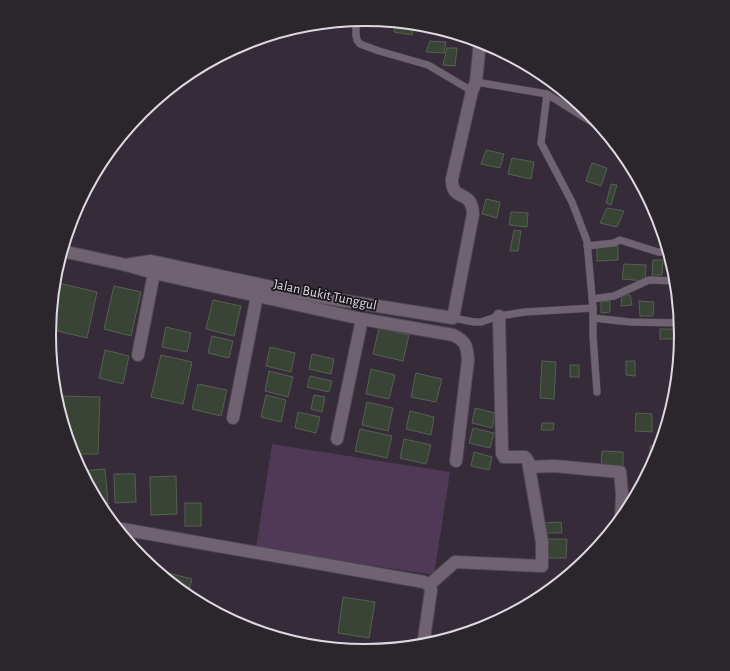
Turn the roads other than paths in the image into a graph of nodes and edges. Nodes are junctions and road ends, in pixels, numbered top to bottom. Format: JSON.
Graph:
{"nodes":[{"id":1,"x":356,"y":26,"type":"edge"},
{"id":2,"x":479,"y":48,"type":"edge"},
{"id":3,"x":474,"y":86,"type":"junction"},
{"id":4,"x":547,"y":94,"type":"junction"},
{"id":5,"x":584,"y":117,"type":"edge"},
{"id":6,"x":587,"y":246,"type":"junction"},
{"id":7,"x":67,"y":252,"type":"edge"},
{"id":8,"x":663,"y":252,"type":"edge"},
{"id":9,"x":126,"y":265,"type":"junction"},
{"id":10,"x":154,"y":273,"type":"junction"},
{"id":11,"x":670,"y":281,"type":"edge"},
{"id":12,"x":257,"y":296,"type":"junction"},
{"id":13,"x":592,"y":300,"type":"junction"},
{"id":14,"x":593,"y":308,"type":"junction"},
{"id":15,"x":498,"y":316,"type":"junction"},
{"id":16,"x":453,"y":318,"type":"junction"},
{"id":17,"x":593,"y":318,"type":"junction"},
{"id":18,"x":362,"y":319,"type":"junction"},
{"id":19,"x":674,"y":323,"type":"edge"},
{"id":20,"x":138,"y":355,"type":"dead end"},
{"id":21,"x":596,"y":392,"type":"dead end"},
{"id":22,"x":233,"y":418,"type":"dead end"},
{"id":23,"x":337,"y":439,"type":"dead end"},
{"id":24,"x":456,"y":460,"type":"dead end"},
{"id":25,"x":529,"y":467,"type":"junction"},
{"id":26,"x":621,"y":508,"type":"edge"},
{"id":27,"x":123,"y":529,"type":"edge"},
{"id":28,"x":429,"y":585,"type":"junction"},
{"id":29,"x":424,"y":639,"type":"edge"}],
"edges":[{"from":1,"to":3,"type":"lane"},
{"from":2,"to":3,"type":"street"},
{"from":3,"to":4,"type":"lane"},
{"from":3,"to":16,"type":"street"},
{"from":4,"to":5,"type":"lane"},
{"from":4,"to":6,"type":"lane"},
{"from":6,"to":8,"type":"lane"},
{"from":6,"to":13,"type":"lane"},
{"from":7,"to":9,"type":"street","name":"Jalan Bukit Tunggul"},
{"from":9,"to":10,"type":"street","name":"Jalan Bukit Tunggul"},
{"from":9,"to":16,"type":"street"},
{"from":10,"to":12,"type":"street","name":"Jalan Bukit Tunggul"},
{"from":10,"to":20,"type":"street"},
{"from":11,"to":13,"type":"lane"},
{"from":12,"to":18,"type":"street","name":"Jalan Bukit Tunggul"},
{"from":12,"to":22,"type":"street"},
{"from":13,"to":14,"type":"lane"},
{"from":14,"to":15,"type":"lane"},
{"from":14,"to":17,"type":"lane"},
{"from":15,"to":16,"type":"lane"},
{"from":15,"to":25,"type":"street"},
{"from":17,"to":19,"type":"lane"},
{"from":17,"to":21,"type":"lane"},
{"from":18,"to":23,"type":"street"},
{"from":18,"to":24,"type":"street","name":"Jalan Bukit Tunggul"},
{"from":25,"to":26,"type":"street"},
{"from":25,"to":28,"type":"street"},
{"from":27,"to":28,"type":"street"},
{"from":28,"to":29,"type":"street"}]}
